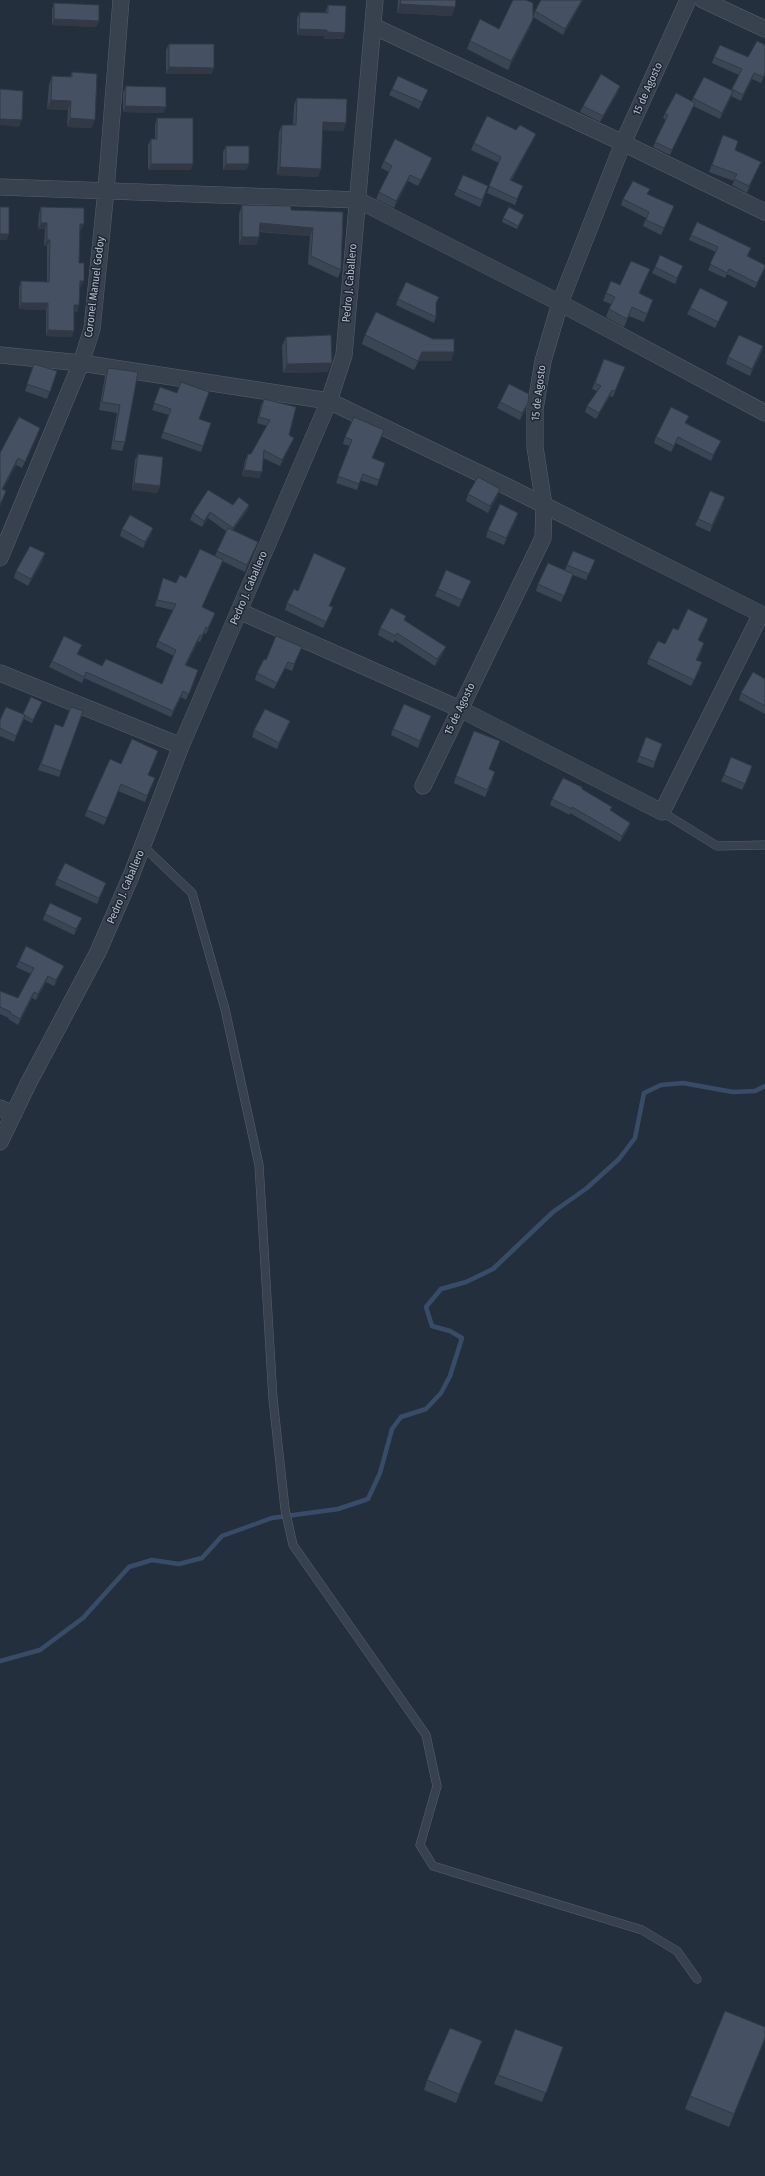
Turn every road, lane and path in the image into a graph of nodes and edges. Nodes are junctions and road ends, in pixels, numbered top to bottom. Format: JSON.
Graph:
{"nodes":[{"id":1,"x":121,"y":0,"type":"edge"},
{"id":2,"x":375,"y":0,"type":"edge"},
{"id":3,"x":688,"y":0,"type":"edge"},
{"id":4,"x":704,"y":0,"type":"edge"},
{"id":5,"x":373,"y":26,"type":"junction"},
{"id":6,"x":765,"y":29,"type":"edge"},
{"id":7,"x":623,"y":143,"type":"junction"},
{"id":8,"x":0,"y":187,"type":"edge"},
{"id":9,"x":106,"y":190,"type":"junction"},
{"id":10,"x":358,"y":200,"type":"junction"},
{"id":11,"x":765,"y":212,"type":"edge"},
{"id":12,"x":560,"y":303,"type":"junction"},
{"id":13,"x":0,"y":354,"type":"edge"},
{"id":14,"x":82,"y":363,"type":"junction"},
{"id":15,"x":329,"y":400,"type":"junction"},
{"id":16,"x":765,"y":413,"type":"edge"},
{"id":17,"x":544,"y":505,"type":"junction"},
{"id":18,"x":0,"y":558,"type":"edge"},
{"id":19,"x":763,"y":609,"type":"edge"},
{"id":20,"x":239,"y":611,"type":"junction"},
{"id":21,"x":0,"y":673,"type":"edge"},
{"id":22,"x":460,"y":709,"type":"junction"},
{"id":23,"x":181,"y":746,"type":"junction"},
{"id":24,"x":423,"y":786,"type":"dead end"},
{"id":25,"x":662,"y":812,"type":"junction"},
{"id":26,"x":765,"y":845,"type":"edge"},
{"id":27,"x":142,"y":846,"type":"junction"},
{"id":28,"x":7,"y":1111,"type":"edge"},
{"id":29,"x":0,"y":1142,"type":"edge"},
{"id":30,"x":697,"y":1979,"type":"dead end"}],
"edges":[{"from":1,"to":9,"type":"street","name":"Coronel Manuel Godoy"},
{"from":2,"to":5,"type":"street","name":"Pedro J. Caballero"},
{"from":3,"to":7,"type":"street","name":"15 de Agosto"},
{"from":4,"to":6,"type":"street"},
{"from":5,"to":7,"type":"street"},
{"from":5,"to":10,"type":"street","name":"Pedro J. Caballero"},
{"from":7,"to":11,"type":"street"},
{"from":7,"to":12,"type":"street","name":"15 de Agosto"},
{"from":8,"to":9,"type":"street"},
{"from":9,"to":10,"type":"street"},
{"from":9,"to":14,"type":"street","name":"Coronel Manuel Godoy"},
{"from":10,"to":12,"type":"street"},
{"from":10,"to":15,"type":"street","name":"Pedro J. Caballero"},
{"from":12,"to":16,"type":"street"},
{"from":12,"to":17,"type":"street","name":"15 de Agosto"},
{"from":13,"to":14,"type":"street"},
{"from":14,"to":15,"type":"street"},
{"from":14,"to":18,"type":"street","name":"Coronel Manuel Godoy"},
{"from":15,"to":17,"type":"street"},
{"from":15,"to":20,"type":"street","name":"Pedro J. Caballero"},
{"from":17,"to":19,"type":"street"},
{"from":17,"to":22,"type":"street","name":"15 de Agosto"},
{"from":19,"to":25,"type":"street"},
{"from":20,"to":22,"type":"street"},
{"from":20,"to":23,"type":"street","name":"Pedro J. Caballero"},
{"from":21,"to":23,"type":"street"},
{"from":22,"to":24,"type":"street","name":"15 de Agosto"},
{"from":22,"to":25,"type":"street"},
{"from":23,"to":27,"type":"street","name":"Pedro J. Caballero"},
{"from":25,"to":26,"type":"lane"},
{"from":27,"to":28,"type":"street","name":"Pedro J. Caballero"},
{"from":27,"to":30,"type":"lane"},
{"from":28,"to":29,"type":"street","name":"Pedro J. Caballero"}]}
